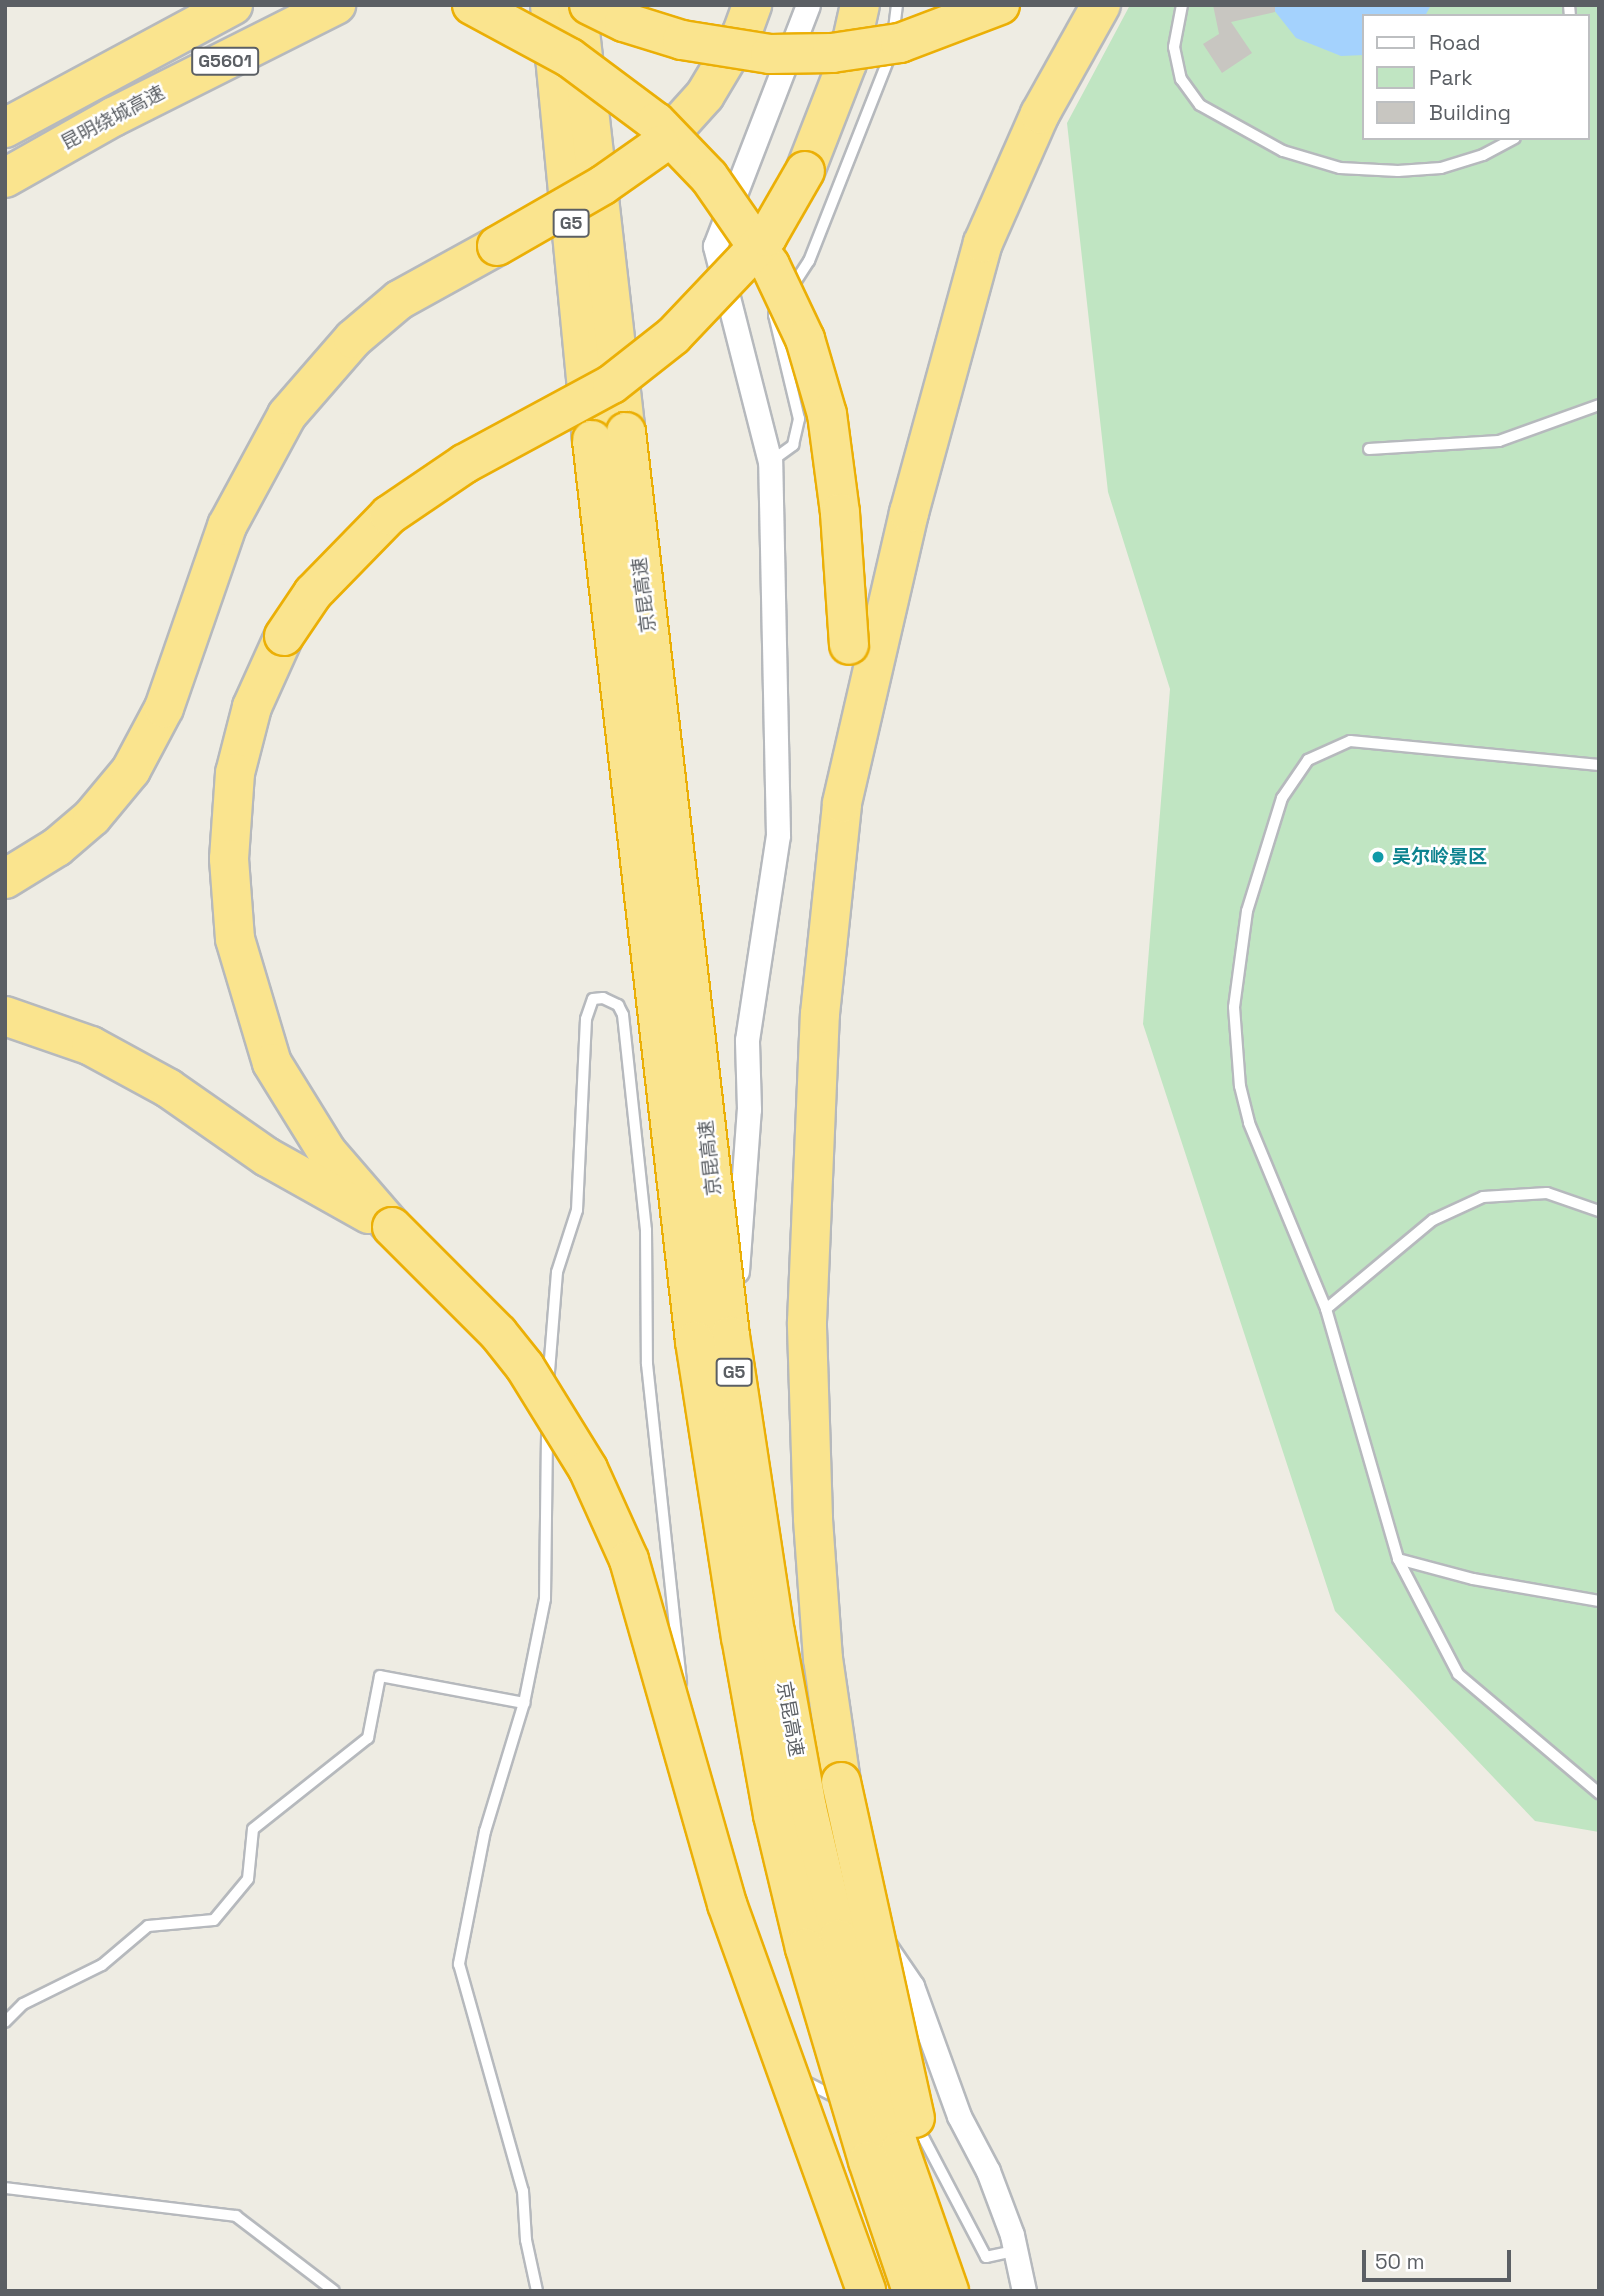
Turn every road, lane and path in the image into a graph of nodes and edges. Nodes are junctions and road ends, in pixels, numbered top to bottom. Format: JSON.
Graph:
{"nodes":[{"id":1,"x":233,"y":5,"type":"edge"},
{"id":2,"x":336,"y":5,"type":"edge"},
{"id":3,"x":472,"y":5,"type":"edge"},
{"id":4,"x":550,"y":5,"type":"edge"},
{"id":5,"x":577,"y":5,"type":"edge"},
{"id":6,"x":589,"y":5,"type":"edge"},
{"id":7,"x":752,"y":5,"type":"edge"},
{"id":8,"x":808,"y":5,"type":"edge"},
{"id":9,"x":860,"y":5,"type":"edge"},
{"id":10,"x":897,"y":5,"type":"edge"},
{"id":11,"x":1000,"y":5,"type":"edge"},
{"id":12,"x":1101,"y":5,"type":"edge"},
{"id":13,"x":1182,"y":5,"type":"edge"},
{"id":14,"x":5,"y":128,"type":"edge"},
{"id":15,"x":1511,"y":140,"type":"edge"},
{"id":16,"x":5,"y":178,"type":"edge"},
{"id":17,"x":1599,"y":405,"type":"edge"},
{"id":18,"x":609,"y":436,"type":"junction"},
{"id":19,"x":1369,"y":449,"type":"dead end"},
{"id":20,"x":769,"y":462,"type":"junction"},
{"id":21,"x":1599,"y":765,"type":"edge"},
{"id":22,"x":842,"y":803,"type":"junction"},
{"id":23,"x":5,"y":879,"type":"edge"},
{"id":24,"x":5,"y":1016,"type":"edge"},
{"id":25,"x":1599,"y":1211,"type":"edge"},
{"id":26,"x":392,"y":1227,"type":"junction"},
{"id":27,"x":1326,"y":1309,"type":"junction"},
{"id":28,"x":1398,"y":1559,"type":"junction"},
{"id":29,"x":1599,"y":1601,"type":"edge"},
{"id":30,"x":685,"y":1696,"type":"dead end"},
{"id":31,"x":524,"y":1703,"type":"junction"},
{"id":32,"x":699,"y":1756,"type":"dead end"},
{"id":33,"x":1599,"y":1793,"type":"edge"},
{"id":34,"x":741,"y":1900,"type":"dead end"},
{"id":35,"x":769,"y":1979,"type":"dead end"},
{"id":36,"x":5,"y":2022,"type":"edge"},
{"id":37,"x":5,"y":2188,"type":"edge"},
{"id":38,"x":1014,"y":2250,"type":"junction"},
{"id":39,"x":334,"y":2291,"type":"edge"},
{"id":40,"x":537,"y":2291,"type":"edge"},
{"id":41,"x":866,"y":2291,"type":"edge"},
{"id":42,"x":912,"y":2291,"type":"edge"},
{"id":43,"x":949,"y":2291,"type":"edge"},
{"id":44,"x":955,"y":2291,"type":"edge"},
{"id":45,"x":1024,"y":2291,"type":"edge"}],
"edges":[{"from":1,"to":14,"type":"highway","number":"G5601"},
{"from":2,"to":16,"type":"highway","name":"昆明绕城高速","number":"G5601"},
{"from":3,"to":22,"type":"highway","bridge":true},
{"from":4,"to":18,"type":"highway","name":"京昆高速","number":"G5"},
{"from":5,"to":18,"type":"highway","name":"京昆高速","number":"G5"},
{"from":6,"to":11,"type":"highway","bridge":true},
{"from":7,"to":23,"type":"highway","bridge":true},
{"from":8,"to":20,"type":"street"},
{"from":9,"to":26,"type":"highway","bridge":true},
{"from":10,"to":20,"type":"lane"},
{"from":12,"to":22,"type":"highway"},
{"from":13,"to":15,"type":"lane"},
{"from":17,"to":19,"type":"lane"},
{"from":18,"to":42,"type":"highway","name":"京昆高速","number":"G5","bridge":true},
{"from":18,"to":43,"type":"highway","name":"京昆高速","number":"G5","bridge":true},
{"from":20,"to":38,"type":"street"},
{"from":21,"to":27,"type":"lane"},
{"from":22,"to":44,"type":"highway","bridge":true},
{"from":24,"to":26,"type":"highway"},
{"from":25,"to":27,"type":"lane"},
{"from":26,"to":41,"type":"highway","bridge":true},
{"from":27,"to":28,"type":"lane"},
{"from":28,"to":29,"type":"lane"},
{"from":28,"to":33,"type":"lane"},
{"from":30,"to":31,"type":"lane"},
{"from":31,"to":36,"type":"lane"},
{"from":31,"to":40,"type":"lane"},
{"from":32,"to":34,"type":"lane"},
{"from":35,"to":38,"type":"lane"},
{"from":37,"to":39,"type":"lane"},
{"from":38,"to":45,"type":"street"}]}
